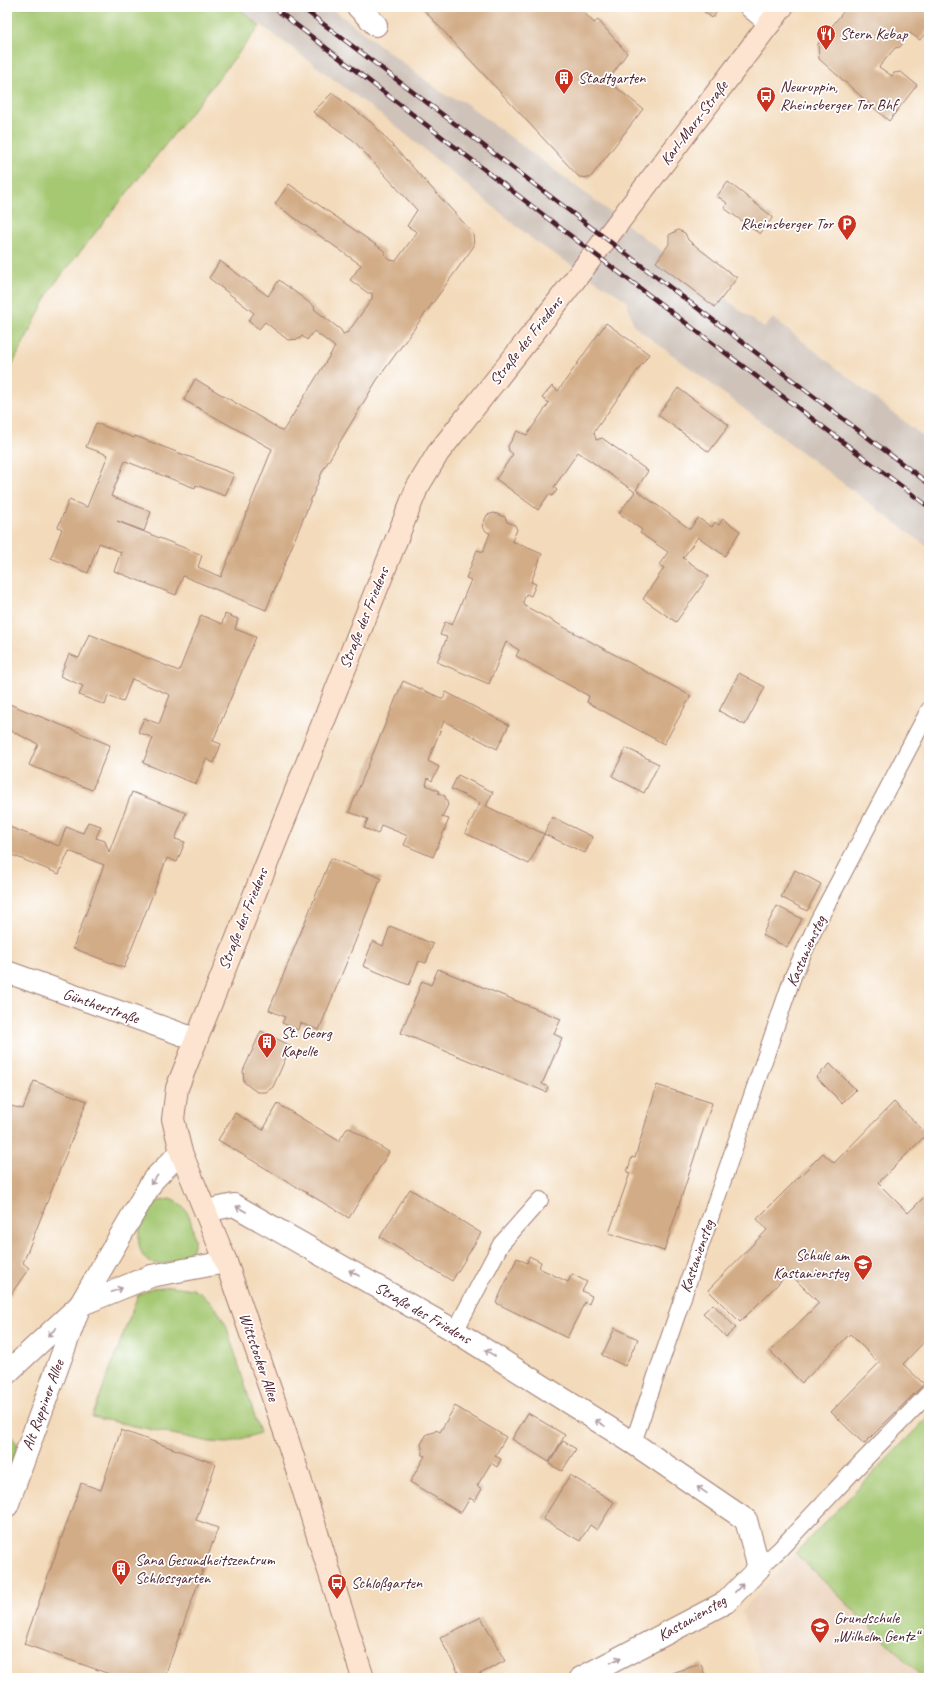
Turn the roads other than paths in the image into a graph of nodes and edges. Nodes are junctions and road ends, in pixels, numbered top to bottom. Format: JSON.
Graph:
{"nodes":[{"id":1,"x":358,"y":7,"type":"edge"},
{"id":2,"x":751,"y":7,"type":"edge"},
{"id":3,"x":776,"y":15,"type":"edge"},
{"id":4,"x":376,"y":25,"type":"dead end"},
{"id":5,"x":605,"y":239,"type":"joint"},
{"id":6,"x":929,"y":710,"type":"edge"},
{"id":7,"x":7,"y":972,"type":"edge"},
{"id":8,"x":195,"y":1039,"type":"junction"},
{"id":9,"x":181,"y":1152,"type":"junction"},
{"id":10,"x":540,"y":1200,"type":"dead end"},
{"id":11,"x":206,"y":1211,"type":"junction"},
{"id":12,"x":226,"y":1262,"type":"junction"},
{"id":13,"x":80,"y":1305,"type":"junction"},
{"id":14,"x":455,"y":1331,"type":"junction"},
{"id":15,"x":7,"y":1373,"type":"edge"},
{"id":16,"x":929,"y":1393,"type":"edge"},
{"id":17,"x":633,"y":1443,"type":"junction"},
{"id":18,"x":7,"y":1506,"type":"edge"},
{"id":19,"x":759,"y":1568,"type":"junction"},
{"id":20,"x":363,"y":1678,"type":"edge"},
{"id":21,"x":581,"y":1678,"type":"edge"}],
"edges":[{"from":1,"to":4,"type":"street"},
{"from":2,"to":3,"type":"street"},
{"from":3,"to":5,"type":"main road","name":"Karl-Marx-Straße"},
{"from":5,"to":8,"type":"main road","name":"Straße des Friedens"},
{"from":6,"to":17,"type":"lane","name":"Kastaniensteg"},
{"from":7,"to":8,"type":"street","name":"Güntherstraße"},
{"from":8,"to":9,"type":"main road","name":"Wittstocker Allee"},
{"from":9,"to":11,"type":"main road","name":"Wittstocker Allee"},
{"from":9,"to":13,"type":"street","name":"Alt Ruppiner Allee","one_way":true},
{"from":10,"to":14,"type":"lane"},
{"from":11,"to":12,"type":"main road","name":"Wittstocker Allee"},
{"from":14,"to":11,"type":"street","name":"Straße des Friedens","one_way":true},
{"from":13,"to":12,"type":"street","one_way":true},
{"from":12,"to":20,"type":"main road","name":"Wittstocker Allee"},
{"from":13,"to":15,"type":"street","one_way":true},
{"from":13,"to":18,"type":"street","name":"Alt Ruppiner Allee"},
{"from":17,"to":14,"type":"street","name":"Straße des Friedens","one_way":true},
{"from":16,"to":19,"type":"lane"},
{"from":19,"to":17,"type":"street","one_way":true},
{"from":21,"to":19,"type":"street","name":"Kastaniensteg","one_way":true}]}
